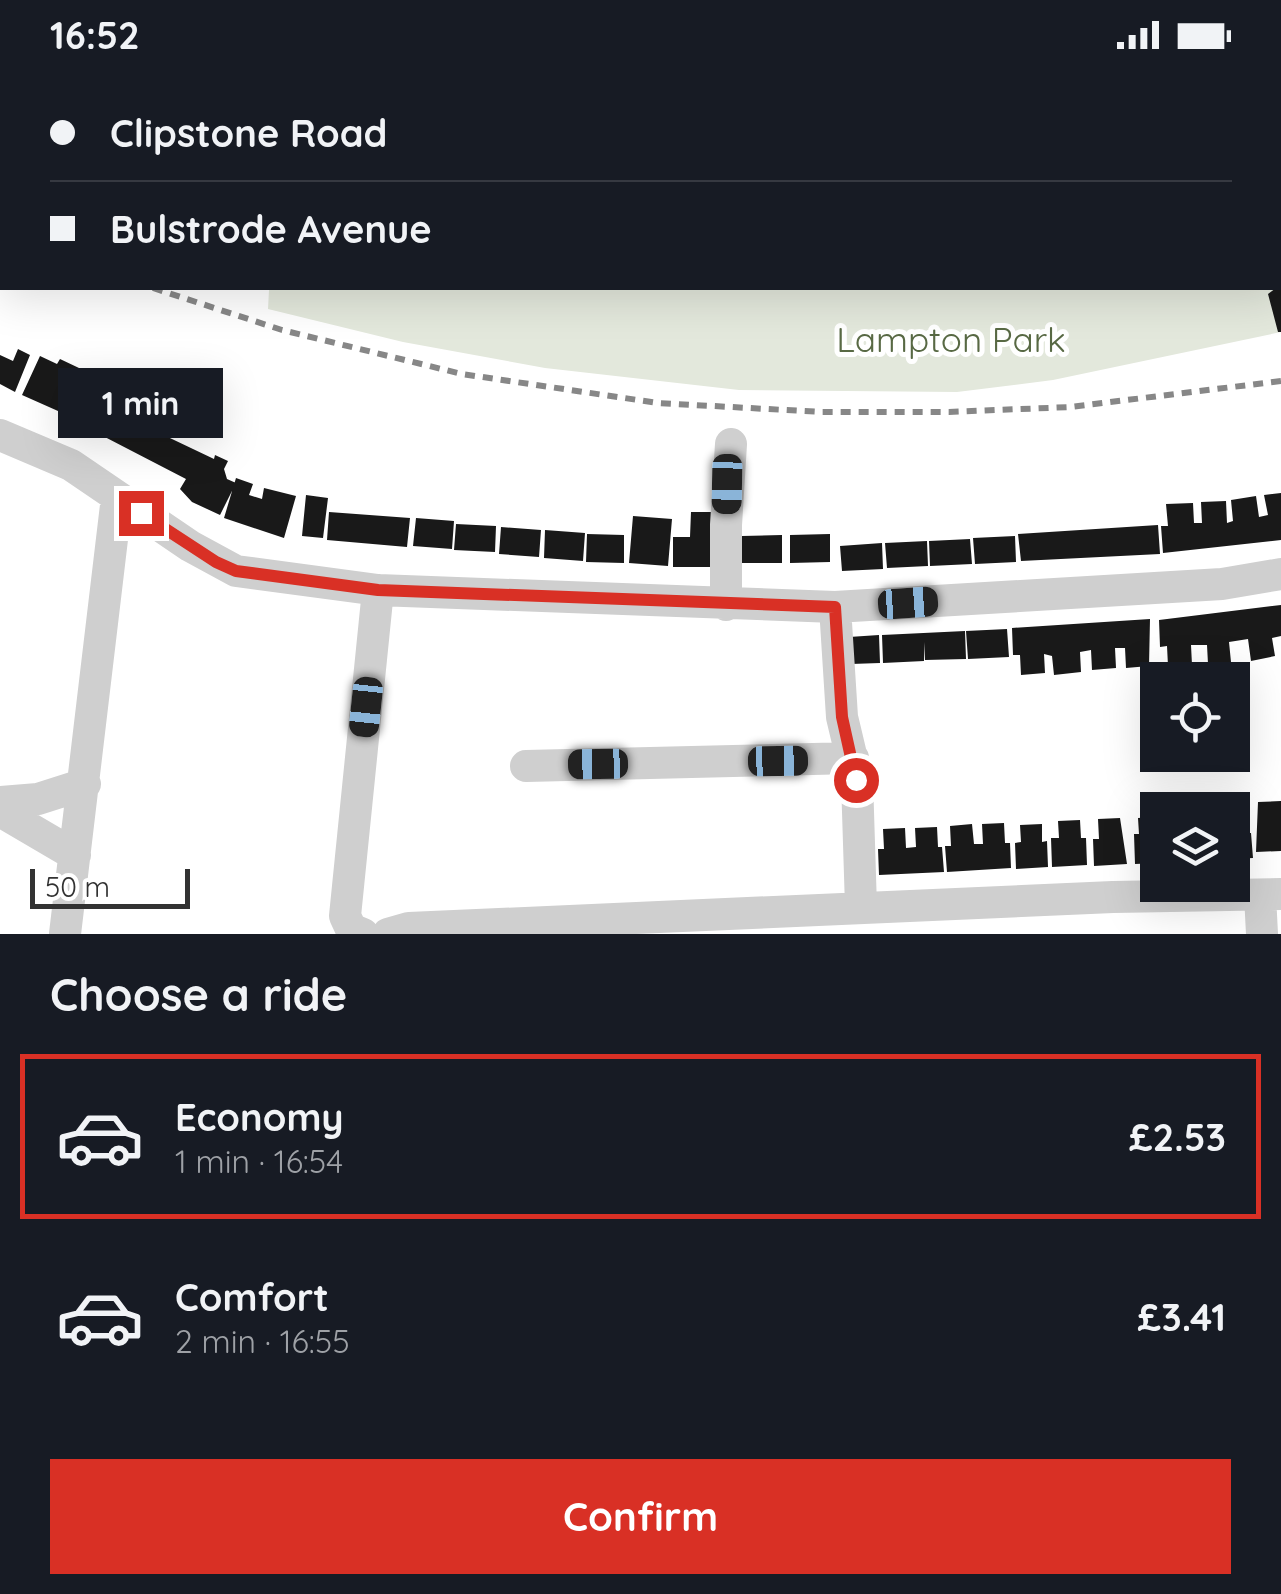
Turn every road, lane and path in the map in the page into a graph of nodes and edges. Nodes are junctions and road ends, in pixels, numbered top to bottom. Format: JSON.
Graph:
{"nodes":[{"id":1,"x":0,"y":435,"type":"edge"},
{"id":2,"x":731,"y":444,"type":"dead end"},
{"id":3,"x":116,"y":496,"type":"junction"},
{"id":4,"x":1281,"y":574,"type":"edge"},
{"id":5,"x":378,"y":590,"type":"junction"},
{"id":6,"x":726,"y":605,"type":"junction"},
{"id":7,"x":835,"y":607,"type":"junction"},
{"id":8,"x":853,"y":758,"type":"junction"},
{"id":9,"x":526,"y":766,"type":"dead end"},
{"id":10,"x":85,"y":784,"type":"junction"},
{"id":11,"x":0,"y":802,"type":"edge"},
{"id":12,"x":0,"y":811,"type":"edge"},
{"id":13,"x":76,"y":855,"type":"junction"},
{"id":14,"x":1270,"y":894,"type":"edge"},
{"id":15,"x":854,"y":916,"type":"edge"},
{"id":16,"x":65,"y":934,"type":"edge"},
{"id":17,"x":364,"y":934,"type":"edge"},
{"id":18,"x":388,"y":934,"type":"edge"},
{"id":19,"x":1262,"y":934,"type":"edge"}],
"edges":[{"from":1,"to":3,"type":"street"},
{"from":2,"to":6,"type":"street"},
{"from":3,"to":5,"type":"street"},
{"from":3,"to":10,"type":"street"},
{"from":4,"to":7,"type":"street"},
{"from":5,"to":6,"type":"street"},
{"from":5,"to":17,"type":"street"},
{"from":6,"to":7,"type":"street"},
{"from":7,"to":8,"type":"street"},
{"from":8,"to":9,"type":"street"},
{"from":8,"to":15,"type":"street"},
{"from":10,"to":11,"type":"street"},
{"from":10,"to":13,"type":"street"},
{"from":12,"to":13,"type":"street"},
{"from":13,"to":16,"type":"street"},
{"from":14,"to":15,"type":"street"},
{"from":14,"to":19,"type":"street"},
{"from":15,"to":18,"type":"street"}]}
